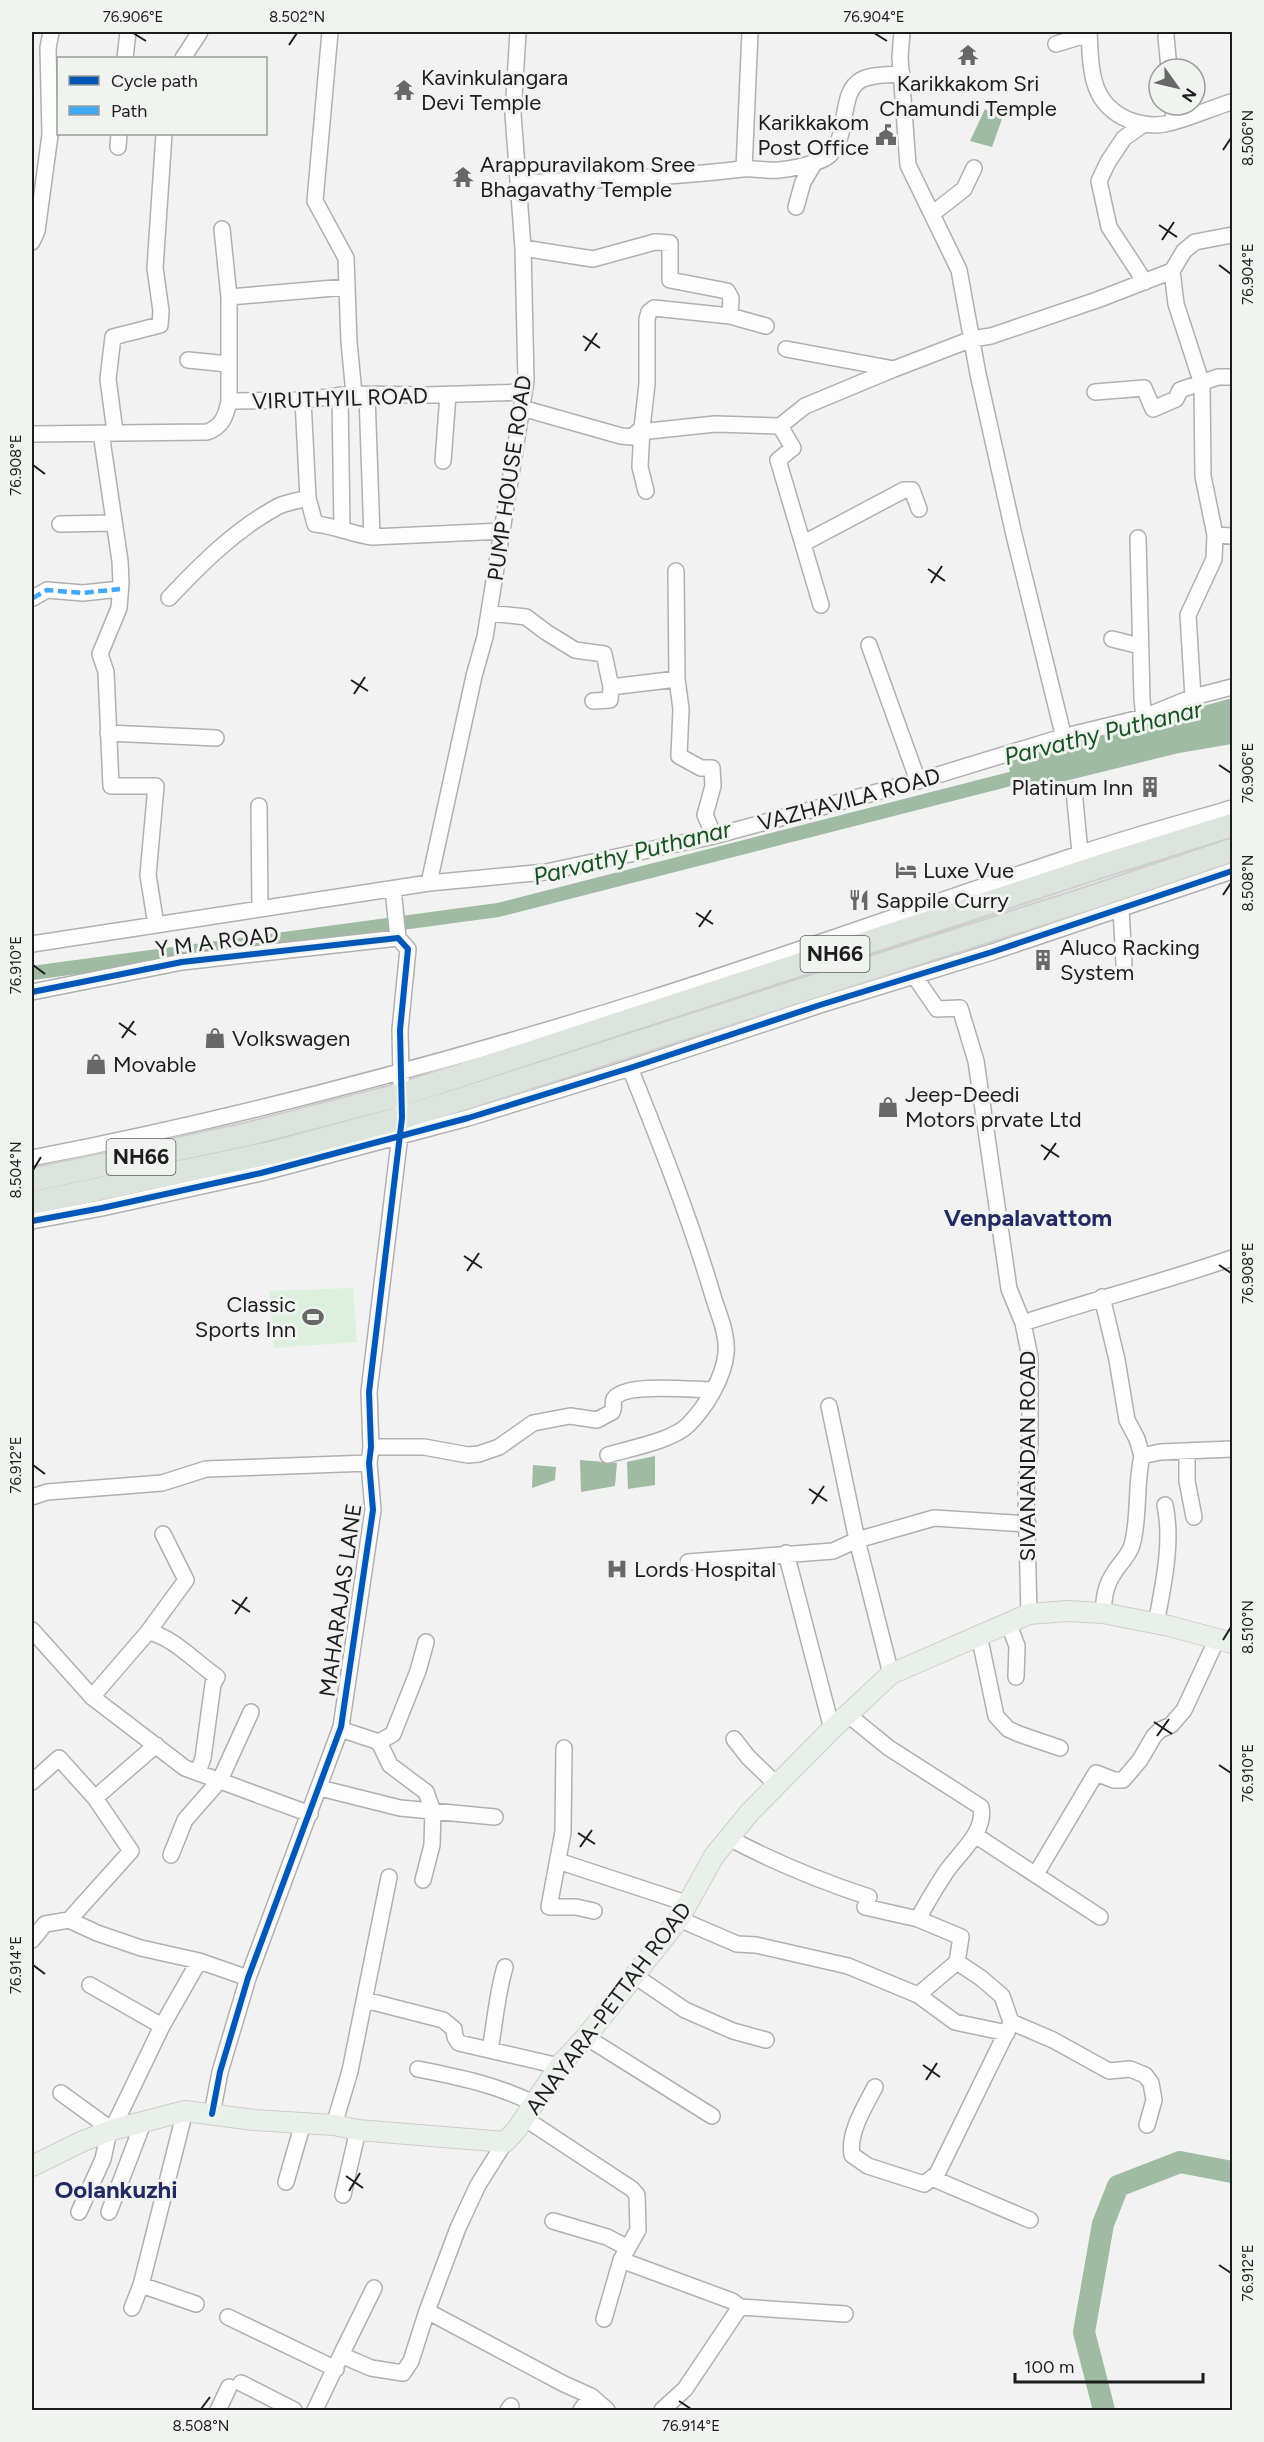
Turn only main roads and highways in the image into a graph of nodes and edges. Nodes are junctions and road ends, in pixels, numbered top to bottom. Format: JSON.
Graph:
{"nodes":[{"id":1,"x":1233,"y":825,"type":"edge"},
{"id":2,"x":1233,"y":850,"type":"edge"},
{"id":3,"x":400,"y":1116,"type":"junction"},
{"id":4,"x":32,"y":1180,"type":"edge"},
{"id":5,"x":32,"y":1203,"type":"edge"},
{"id":6,"x":1225,"y":1641,"type":"edge"},
{"id":7,"x":32,"y":2166,"type":"edge"}],
"edges":[{"from":1,"to":3,"type":"highway","number":"NH66"},
{"from":2,"to":3,"type":"highway","number":"NH66"},
{"from":3,"to":4,"type":"highway","number":"NH66"},
{"from":3,"to":5,"type":"highway","number":"NH66"},
{"from":6,"to":7,"type":"main road","name":"ANAYARA-PETTAH ROAD"}]}
